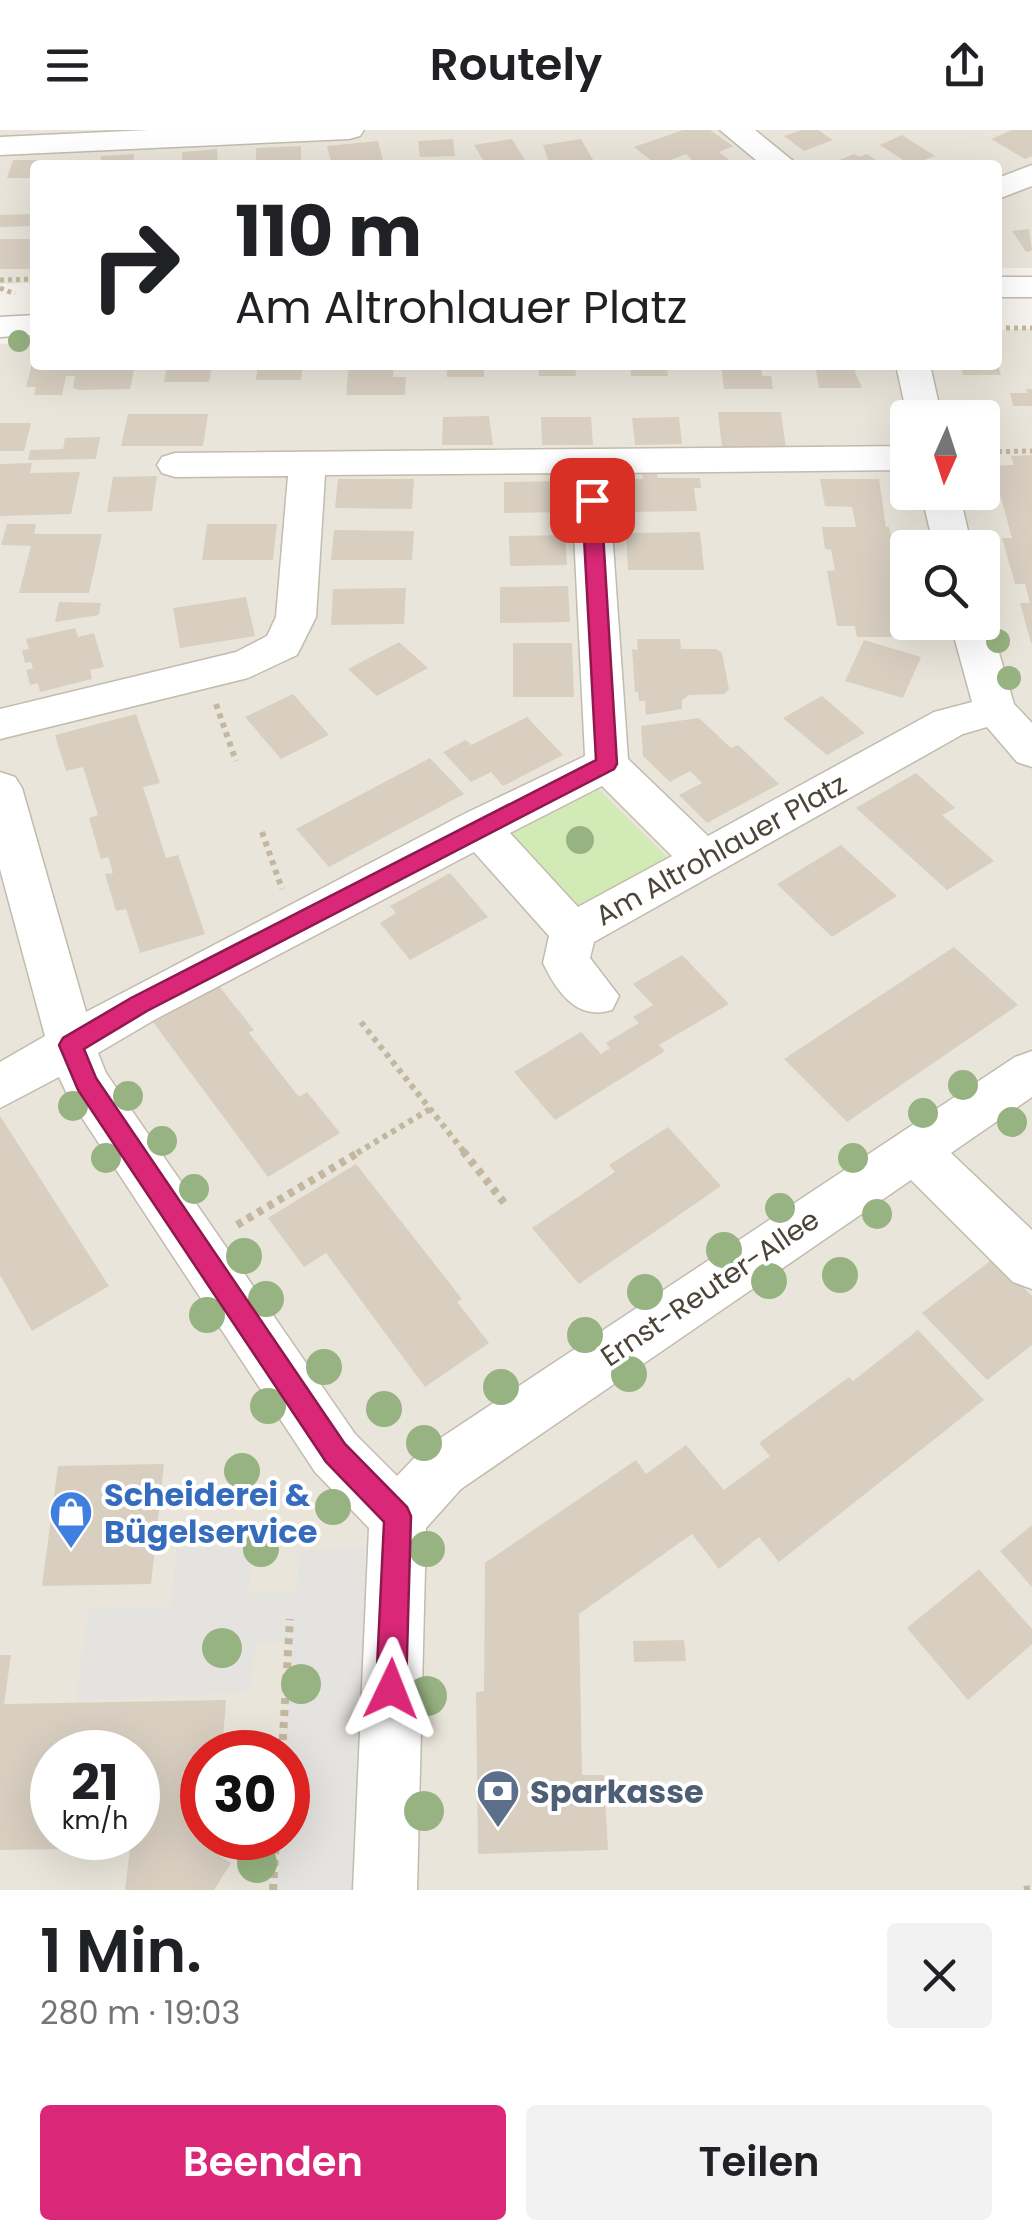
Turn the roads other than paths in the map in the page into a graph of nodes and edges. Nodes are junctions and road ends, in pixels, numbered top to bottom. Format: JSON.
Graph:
{"nodes":[{"id":1,"x":349,"y":130,"type":"edge"},
{"id":2,"x":735,"y":130,"type":"edge"},
{"id":3,"x":167,"y":134,"type":"edge"},
{"id":4,"x":0,"y":146,"type":"edge"},
{"id":5,"x":775,"y":160,"type":"edge"},
{"id":6,"x":1032,"y":174,"type":"edge"},
{"id":7,"x":1002,"y":188,"type":"edge"},
{"id":8,"x":1032,"y":286,"type":"edge"},
{"id":9,"x":1002,"y":287,"type":"edge"},
{"id":10,"x":1002,"y":312,"type":"edge"},
{"id":11,"x":1031,"y":323,"type":"edge"},
{"id":12,"x":30,"y":325,"type":"edge"},
{"id":13,"x":0,"y":327,"type":"edge"},
{"id":14,"x":913,"y":370,"type":"edge"},
{"id":15,"x":920,"y":400,"type":"edge"},
{"id":16,"x":890,"y":458,"type":"edge"},
{"id":17,"x":590,"y":462,"type":"junction"},
{"id":18,"x":307,"y":464,"type":"junction"},
{"id":19,"x":175,"y":465,"type":"dead end"},
{"id":20,"x":974,"y":640,"type":"edge"},
{"id":21,"x":996,"y":710,"type":"junction"},
{"id":22,"x":0,"y":724,"type":"edge"},
{"id":23,"x":1032,"y":751,"type":"edge"},
{"id":24,"x":606,"y":764,"type":"junction"},
{"id":25,"x":0,"y":788,"type":"edge"},
{"id":26,"x":478,"y":828,"type":"junction"},
{"id":27,"x":704,"y":860,"type":"junction"},
{"id":28,"x":573,"y":932,"type":"junction"},
{"id":29,"x":595,"y":996,"type":"dead end"},
{"id":30,"x":71,"y":1045,"type":"junction"},
{"id":31,"x":1032,"y":1072,"type":"edge"},
{"id":32,"x":0,"y":1087,"type":"edge"},
{"id":33,"x":914,"y":1149,"type":"junction"},
{"id":34,"x":1032,"y":1265,"type":"edge"},
{"id":35,"x":398,"y":1516,"type":"junction"},
{"id":36,"x":385,"y":1890,"type":"edge"}],
"edges":[{"from":1,"to":3,"type":"street"},
{"from":2,"to":5,"type":"street"},
{"from":3,"to":4,"type":"street"},
{"from":6,"to":7,"type":"street"},
{"from":8,"to":9,"type":"street"},
{"from":10,"to":11,"type":"street"},
{"from":12,"to":13,"type":"street"},
{"from":14,"to":15,"type":"street"},
{"from":16,"to":17,"type":"street"},
{"from":17,"to":18,"type":"street"},
{"from":17,"to":24,"type":"street"},
{"from":18,"to":19,"type":"street"},
{"from":18,"to":22,"type":"street"},
{"from":20,"to":21,"type":"street"},
{"from":21,"to":23,"type":"street"},
{"from":21,"to":27,"type":"street","name":"Am Altrohlauer Platz"},
{"from":24,"to":26,"type":"street"},
{"from":24,"to":27,"type":"street"},
{"from":25,"to":30,"type":"street"},
{"from":26,"to":28,"type":"street","name":"Am Altrohlauer Platz"},
{"from":26,"to":30,"type":"street"},
{"from":27,"to":28,"type":"street","name":"Am Altrohlauer Platz"},
{"from":28,"to":29,"type":"street"},
{"from":30,"to":32,"type":"street"},
{"from":30,"to":35,"type":"street"},
{"from":31,"to":33,"type":"street","name":"Ernst-Reuter-Allee"},
{"from":33,"to":34,"type":"street"},
{"from":33,"to":35,"type":"street","name":"Ernst-Reuter-Allee"},
{"from":35,"to":36,"type":"street"}]}
